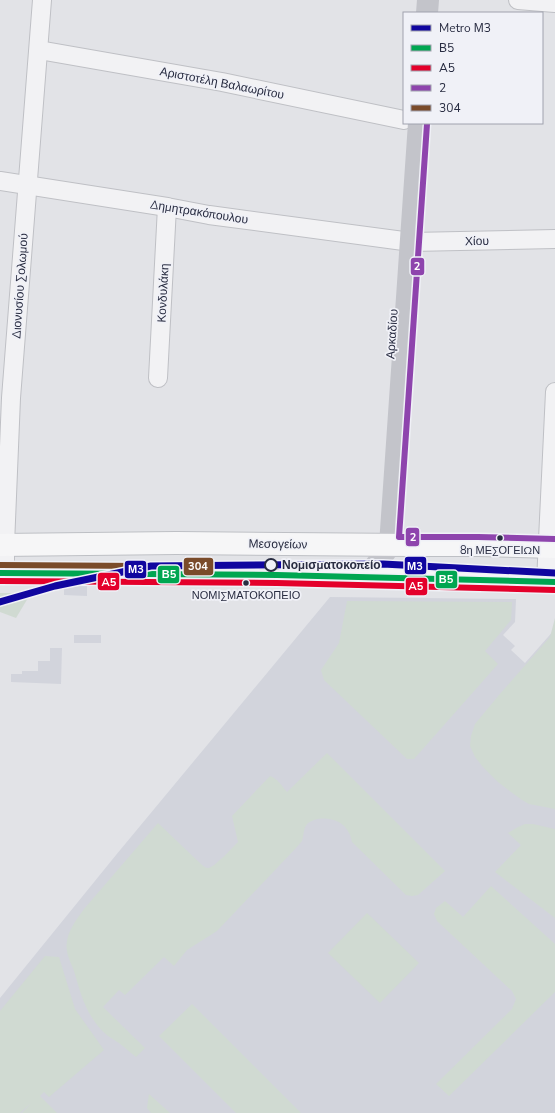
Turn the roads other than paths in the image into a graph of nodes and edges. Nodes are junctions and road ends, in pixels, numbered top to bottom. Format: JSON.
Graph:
{"nodes":[{"id":1,"x":42,"y":0,"type":"edge"},
{"id":2,"x":417,"y":0,"type":"edge"},
{"id":3,"x":428,"y":0,"type":"edge"},
{"id":4,"x":518,"y":0,"type":"edge"},
{"id":5,"x":555,"y":3,"type":"edge"},
{"id":6,"x":416,"y":12,"type":"edge"},
{"id":7,"x":427,"y":12,"type":"edge"},
{"id":8,"x":38,"y":50,"type":"junction"},
{"id":9,"x":403,"y":120,"type":"edge"},
{"id":10,"x":409,"y":124,"type":"edge"},
{"id":11,"x":420,"y":124,"type":"edge"},
{"id":12,"x":0,"y":181,"type":"edge"},
{"id":13,"x":28,"y":185,"type":"junction"},
{"id":14,"x":167,"y":207,"type":"junction"},
{"id":15,"x":555,"y":239,"type":"edge"},
{"id":16,"x":405,"y":242,"type":"junction"},
{"id":17,"x":158,"y":378,"type":"dead end"},
{"id":18,"x":555,"y":392,"type":"edge"},
{"id":19,"x":6,"y":398,"type":"edge"},
{"id":20,"x":2,"y":545,"type":"edge"},
{"id":21,"x":383,"y":545,"type":"junction"},
{"id":22,"x":551,"y":547,"type":"edge"},
{"id":23,"x":2,"y":573,"type":"edge"},
{"id":24,"x":367,"y":578,"type":"junction"},
{"id":25,"x":550,"y":582,"type":"edge"}],
"edges":[{"from":1,"to":8,"type":"street","name":"Διονυσίου Σολωμού"},
{"from":2,"to":6,"type":"street"},
{"from":3,"to":7,"type":"street"},
{"from":4,"to":5,"type":"street"},
{"from":8,"to":9,"type":"street","name":"Αριστοτέλη Βαλαωρίτου"},
{"from":8,"to":13,"type":"street","name":"Διονυσίου Σολωμού"},
{"from":10,"to":16,"type":"street","name":"Αρκαδίου"},
{"from":11,"to":16,"type":"street","name":"Αρκαδίου"},
{"from":12,"to":13,"type":"street","name":"Δημητρακόπουλου"},
{"from":13,"to":14,"type":"street","name":"Δημητρακόπουλου"},
{"from":13,"to":19,"type":"street","name":"Διονυσίου Σολωμού"},
{"from":14,"to":16,"type":"street","name":"Δημητρακόπουλου"},
{"from":14,"to":17,"type":"street","name":"Κονδυλάκη"},
{"from":15,"to":16,"type":"street","name":"Χίου"},
{"from":16,"to":21,"type":"street","name":"Αρκαδίου"},
{"from":18,"to":22,"type":"street"},
{"from":19,"to":20,"type":"street","name":"Διονυσίου Σολωμού"},
{"from":20,"to":21,"type":"main road","name":"Μεσογείων"},
{"from":20,"to":23,"type":"street","name":"Διονυσίου Σολωμού"},
{"from":21,"to":22,"type":"main road","name":"Μεσογείων"},
{"from":21,"to":24,"type":"street"},
{"from":22,"to":25,"type":"street"},
{"from":23,"to":24,"type":"main road"},
{"from":24,"to":25,"type":"main road"}]}
